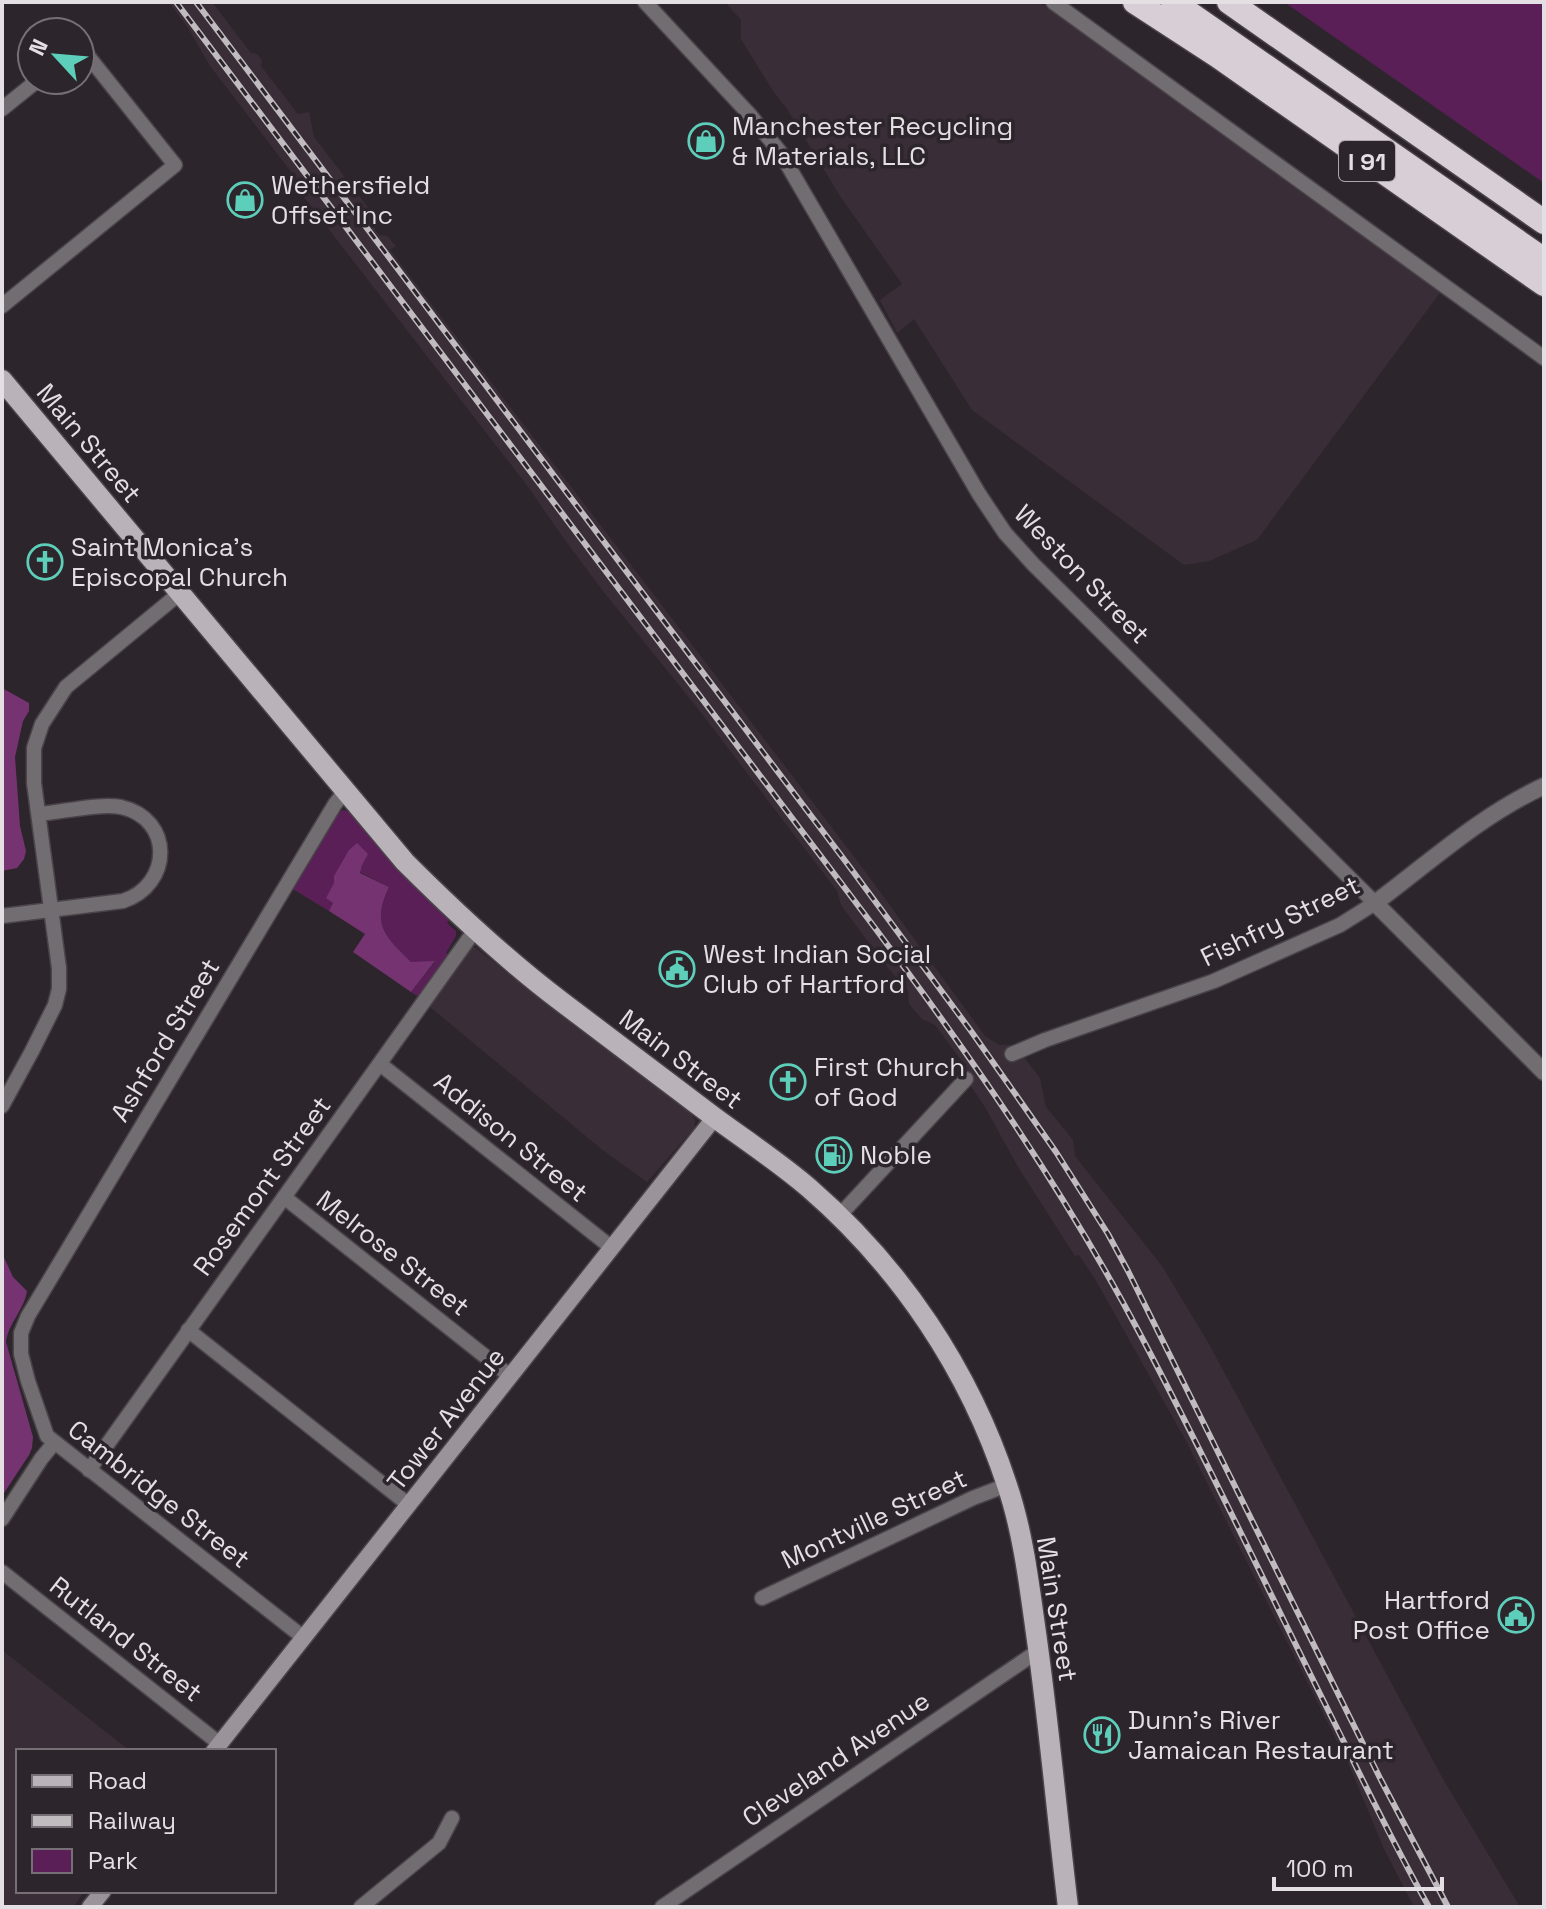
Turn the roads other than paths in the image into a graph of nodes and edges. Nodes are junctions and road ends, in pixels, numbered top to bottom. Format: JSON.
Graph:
{"nodes":[{"id":1,"x":645,"y":2,"type":"edge"},
{"id":2,"x":1053,"y":2,"type":"edge"},
{"id":3,"x":1135,"y":2,"type":"edge"},
{"id":4,"x":1173,"y":2,"type":"edge"},
{"id":5,"x":1194,"y":2,"type":"edge"},
{"id":6,"x":1229,"y":2,"type":"edge"},
{"id":7,"x":96,"y":66,"type":"edge"},
{"id":8,"x":18,"y":96,"type":"edge"},
{"id":9,"x":2,"y":109,"type":"edge"},
{"id":10,"x":1544,"y":222,"type":"edge"},
{"id":11,"x":1544,"y":247,"type":"edge"},
{"id":12,"x":1544,"y":260,"type":"edge"},
{"id":13,"x":1544,"y":284,"type":"edge"},
{"id":14,"x":2,"y":306,"type":"edge"},
{"id":15,"x":1544,"y":358,"type":"edge"},
{"id":16,"x":2,"y":380,"type":"edge"},
{"id":17,"x":180,"y":593,"type":"junction"},
{"id":18,"x":1544,"y":786,"type":"edge"},
{"id":19,"x":346,"y":790,"type":"junction"},
{"id":20,"x":39,"y":814,"type":"junction"},
{"id":21,"x":1375,"y":903,"type":"junction"},
{"id":22,"x":52,"y":909,"type":"junction"},
{"id":23,"x":2,"y":916,"type":"edge"},
{"id":24,"x":475,"y":930,"type":"junction"},
{"id":25,"x":1012,"y":1054,"type":"dead end"},
{"id":26,"x":380,"y":1064,"type":"junction"},
{"id":27,"x":1544,"y":1072,"type":"edge"},
{"id":28,"x":966,"y":1079,"type":"dead end"},
{"id":29,"x":2,"y":1106,"type":"edge"},
{"id":30,"x":715,"y":1117,"type":"junction"},
{"id":31,"x":284,"y":1197,"type":"junction"},
{"id":32,"x":839,"y":1216,"type":"junction"},
{"id":33,"x":612,"y":1248,"type":"junction"},
{"id":34,"x":28,"y":1316,"type":"joint"},
{"id":35,"x":188,"y":1330,"type":"junction"},
{"id":36,"x":510,"y":1376,"type":"junction"},
{"id":37,"x":54,"y":1443,"type":"junction"},
{"id":38,"x":89,"y":1470,"type":"junction"},
{"id":39,"x":1007,"y":1485,"type":"junction"},
{"id":40,"x":409,"y":1505,"type":"junction"},
{"id":41,"x":2,"y":1519,"type":"edge"},
{"id":42,"x":2,"y":1572,"type":"edge"},
{"id":43,"x":762,"y":1598,"type":"dead end"},
{"id":44,"x":304,"y":1638,"type":"junction"},
{"id":45,"x":1038,"y":1651,"type":"junction"},
{"id":46,"x":217,"y":1747,"type":"edge"},
{"id":47,"x":452,"y":1818,"type":"dead end"},
{"id":48,"x":361,"y":1907,"type":"edge"},
{"id":49,"x":662,"y":1907,"type":"edge"},
{"id":50,"x":1068,"y":1907,"type":"edge"}],
"edges":[{"from":1,"to":21,"type":"street","name":"Weston Street"},
{"from":2,"to":15,"type":"street"},
{"from":3,"to":13,"type":"highway","number":"I 91"},
{"from":4,"to":12,"type":"highway"},
{"from":5,"to":11,"type":"highway"},
{"from":6,"to":10,"type":"highway","number":"I 91"},
{"from":7,"to":14,"type":"street"},
{"from":8,"to":9,"type":"street"},
{"from":16,"to":17,"type":"main road","name":"Main Street"},
{"from":17,"to":19,"type":"main road","name":"Main Street"},
{"from":17,"to":20,"type":"street"},
{"from":18,"to":21,"type":"street","name":"Fishfry Street"},
{"from":19,"to":24,"type":"main road","name":"Main Street"},
{"from":19,"to":34,"type":"street","name":"Ashford Street"},
{"from":20,"to":22,"type":"street"},
{"from":20,"to":22,"type":"street"},
{"from":21,"to":25,"type":"street","name":"Fishfry Street"},
{"from":21,"to":27,"type":"street","name":"Weston Street"},
{"from":22,"to":23,"type":"street"},
{"from":22,"to":29,"type":"street"},
{"from":24,"to":26,"type":"street","name":"Rosemont Street"},
{"from":24,"to":30,"type":"main road","name":"Main Street"},
{"from":26,"to":31,"type":"street","name":"Rosemont Street"},
{"from":26,"to":33,"type":"street","name":"Addison Street"},
{"from":28,"to":32,"type":"street"},
{"from":30,"to":32,"type":"main road","name":"Main Street"},
{"from":30,"to":33,"type":"main road","name":"Tower Avenue"},
{"from":31,"to":35,"type":"street","name":"Rosemont Street"},
{"from":31,"to":36,"type":"street","name":"Melrose Street"},
{"from":32,"to":39,"type":"main road","name":"Main Street"},
{"from":33,"to":36,"type":"main road","name":"Tower Avenue"},
{"from":34,"to":37,"type":"street","name":"Cambridge Street"},
{"from":35,"to":38,"type":"street","name":"Rosemont Street"},
{"from":35,"to":40,"type":"street"},
{"from":36,"to":40,"type":"main road","name":"Tower Avenue"},
{"from":37,"to":38,"type":"street","name":"Cambridge Street"},
{"from":37,"to":41,"type":"street"},
{"from":38,"to":44,"type":"street","name":"Cambridge Street"},
{"from":39,"to":43,"type":"street","name":"Montville Street"},
{"from":39,"to":45,"type":"main road","name":"Main Street"},
{"from":40,"to":44,"type":"main road","name":"Tower Avenue"},
{"from":42,"to":46,"type":"street","name":"Rutland Street"},
{"from":44,"to":46,"type":"main road","name":"Tower Avenue"},
{"from":45,"to":49,"type":"street","name":"Cleveland Avenue"},
{"from":45,"to":50,"type":"main road","name":"Main Street"},
{"from":47,"to":48,"type":"street"}]}
